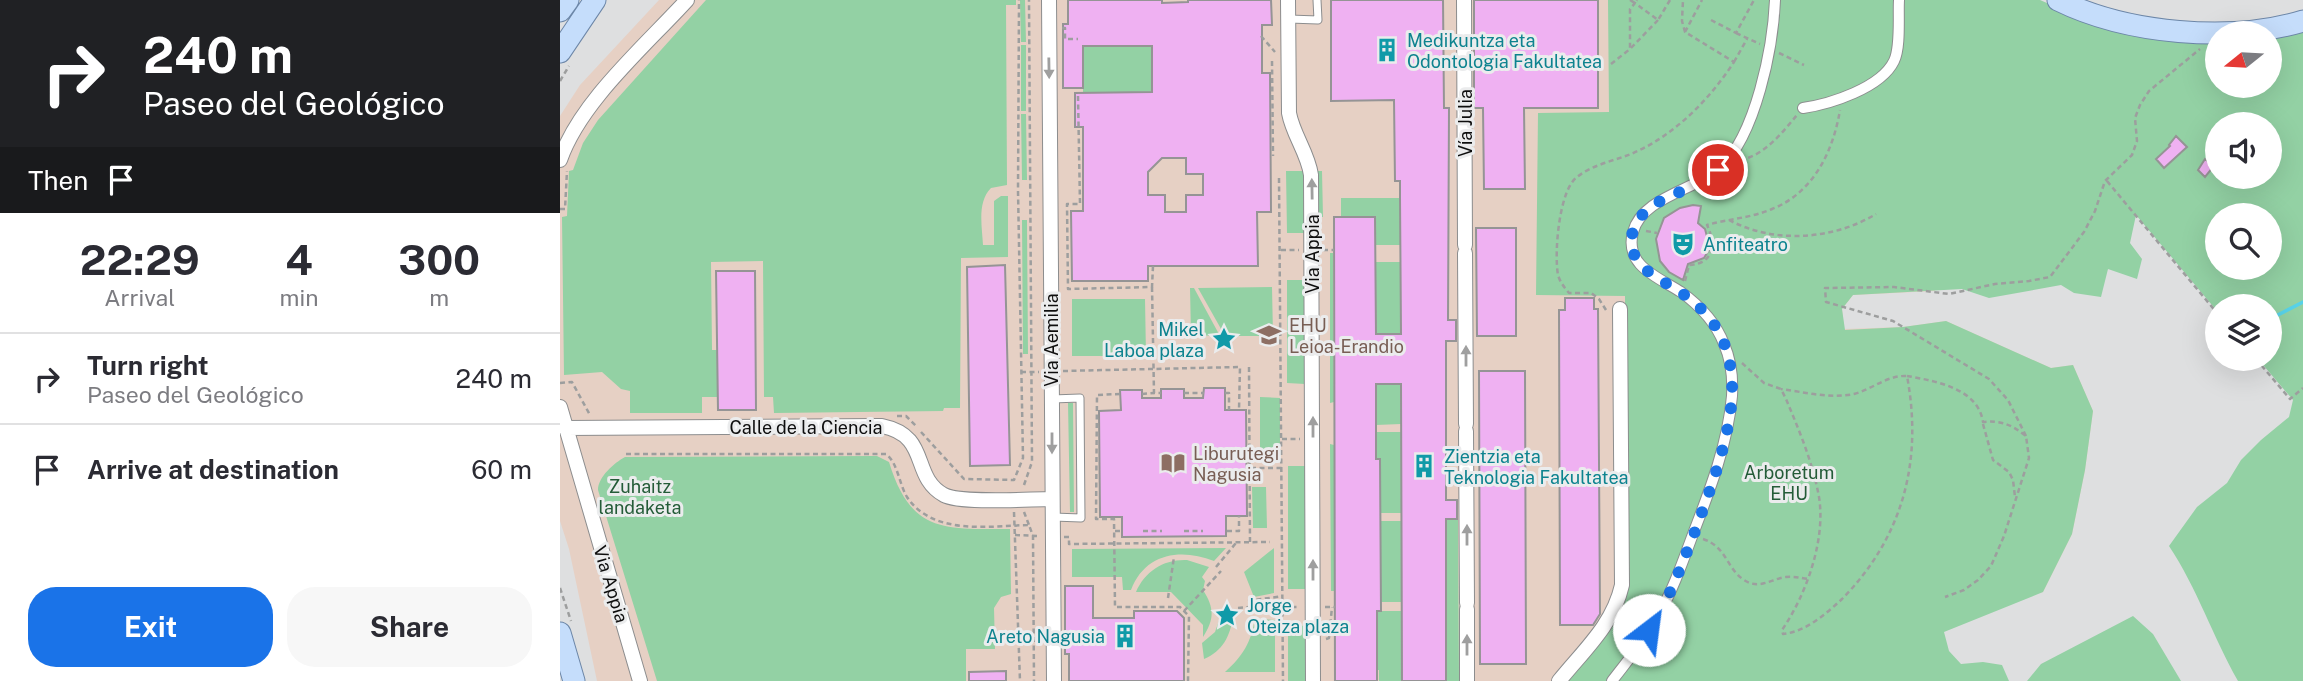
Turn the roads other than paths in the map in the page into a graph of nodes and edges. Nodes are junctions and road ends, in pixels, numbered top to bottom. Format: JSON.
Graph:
{"nodes":[{"id":1,"x":568,"y":0,"type":"edge"},
{"id":2,"x":595,"y":0,"type":"edge"},
{"id":3,"x":687,"y":0,"type":"edge"},
{"id":4,"x":1049,"y":0,"type":"edge"},
{"id":5,"x":1288,"y":0,"type":"edge"},
{"id":6,"x":1317,"y":0,"type":"edge"},
{"id":7,"x":1464,"y":0,"type":"edge"},
{"id":8,"x":1775,"y":0,"type":"edge"},
{"id":9,"x":1899,"y":0,"type":"edge"},
{"id":10,"x":2058,"y":0,"type":"edge"},
{"id":11,"x":2086,"y":0,"type":"edge"},
{"id":12,"x":2303,"y":10,"type":"edge"},
{"id":13,"x":560,"y":11,"type":"edge"},
{"id":14,"x":1289,"y":19,"type":"junction"},
{"id":15,"x":2303,"y":21,"type":"edge"},
{"id":16,"x":2282,"y":25,"type":"edge"},
{"id":17,"x":2205,"y":32,"type":"edge"},
{"id":18,"x":560,"y":51,"type":"edge"},
{"id":19,"x":1803,"y":108,"type":"road end"},
{"id":20,"x":563,"y":165,"type":"edge"},
{"id":21,"x":1620,"y":309,"type":"road end"},
{"id":22,"x":1052,"y":399,"type":"junction"},
{"id":23,"x":560,"y":407,"type":"edge"},
{"id":24,"x":565,"y":428,"type":"junction"},
{"id":25,"x":1052,"y":499,"type":"junction"},
{"id":26,"x":1053,"y":517,"type":"junction"},
{"id":27,"x":560,"y":633,"type":"edge"},
{"id":28,"x":574,"y":681,"type":"edge"},
{"id":29,"x":640,"y":681,"type":"edge"},
{"id":30,"x":1054,"y":681,"type":"edge"},
{"id":31,"x":1313,"y":681,"type":"edge"},
{"id":32,"x":1467,"y":681,"type":"edge"},
{"id":33,"x":1559,"y":681,"type":"edge"},
{"id":34,"x":1612,"y":681,"type":"edge"}],
"edges":[{"from":1,"to":13,"type":"main road"},
{"from":2,"to":18,"type":"main road"},
{"from":3,"to":20,"type":"street"},
{"from":4,"to":22,"type":"street","name":"Via Aemilia","one_way":true},
{"from":5,"to":14,"type":"street","name":"Via Appia"},
{"from":6,"to":14,"type":"lane"},
{"from":32,"to":7,"type":"street","name":"Vía Julia","one_way":true},
{"from":8,"to":34,"type":"street"},
{"from":9,"to":19,"type":"street"},
{"from":10,"to":17,"type":"main road"},
{"from":11,"to":12,"type":"main road"},
{"from":31,"to":14,"type":"street","name":"Via Appia","one_way":true},
{"from":15,"to":16,"type":"main road"},
{"from":21,"to":33,"type":"street"},
{"from":22,"to":25,"type":"street","name":"Via Aemilia","one_way":true},
{"from":22,"to":26,"type":"lane"},
{"from":23,"to":24,"type":"street","name":"Via Appia"},
{"from":24,"to":25,"type":"street","name":"Calle de la Ciencia"},
{"from":24,"to":29,"type":"street","name":"Via Appia"},
{"from":25,"to":26,"type":"street","name":"Via Aemilia"},
{"from":26,"to":30,"type":"street","name":"Via Aemilia"},
{"from":27,"to":28,"type":"main road"}]}
